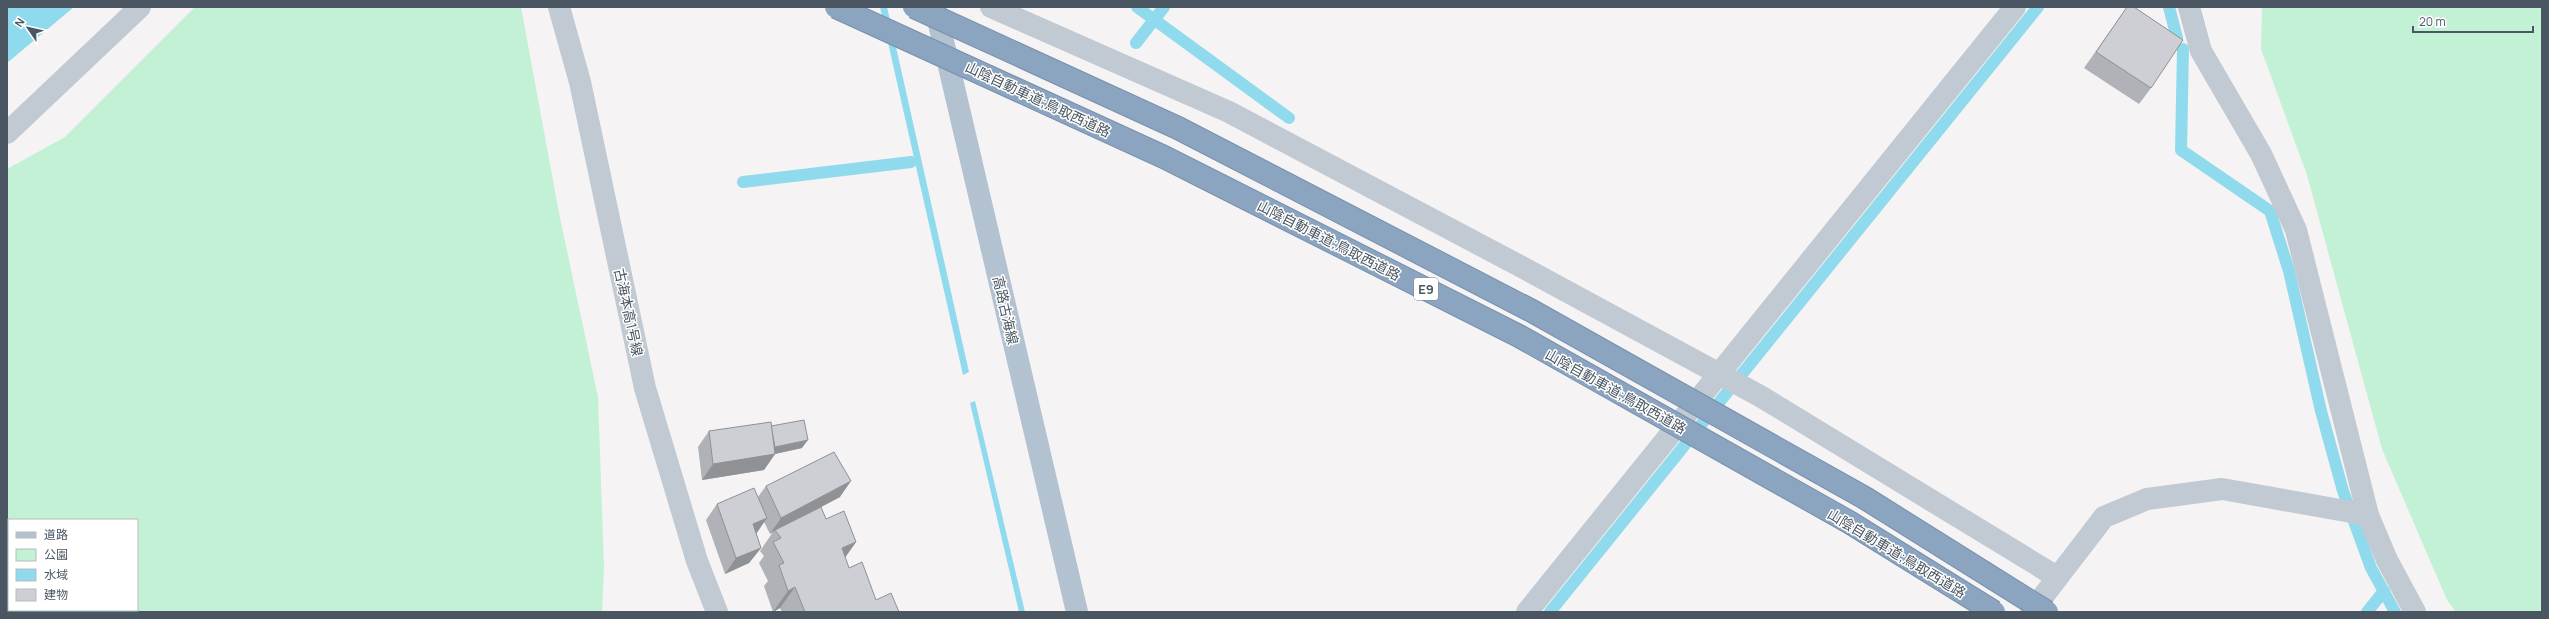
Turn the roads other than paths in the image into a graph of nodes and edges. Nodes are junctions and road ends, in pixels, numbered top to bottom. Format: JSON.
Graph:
{"nodes":[{"id":1,"x":140,"y":7,"type":"edge"},
{"id":2,"x":559,"y":7,"type":"edge"},
{"id":3,"x":836,"y":7,"type":"edge"},
{"id":4,"x":914,"y":7,"type":"edge"},
{"id":5,"x":936,"y":7,"type":"edge"},
{"id":6,"x":991,"y":7,"type":"edge"},
{"id":7,"x":2015,"y":7,"type":"edge"},
{"id":8,"x":2189,"y":7,"type":"edge"},
{"id":9,"x":7,"y":133,"type":"edge"},
{"id":10,"x":1718,"y":374,"type":"junction"},
{"id":11,"x":2368,"y":516,"type":"junction"},
{"id":12,"x":2058,"y":577,"type":"junction"},
{"id":13,"x":717,"y":612,"type":"edge"},
{"id":14,"x":1077,"y":612,"type":"edge"},
{"id":15,"x":1527,"y":612,"type":"edge"},
{"id":16,"x":1994,"y":612,"type":"edge"},
{"id":17,"x":2032,"y":612,"type":"edge"},
{"id":18,"x":2047,"y":612,"type":"edge"},
{"id":19,"x":2415,"y":612,"type":"edge"}],
"edges":[{"from":1,"to":9,"type":"street"},
{"from":2,"to":13,"type":"street","name":"古海本高1号線"},
{"from":3,"to":16,"type":"highway","name":"山陰自動車道;鳥取西道路","number":"E9","bridge":true},
{"from":4,"to":18,"type":"highway","name":"山陰自動車道;鳥取西道路","number":"E9","bridge":true},
{"from":5,"to":14,"type":"main road","name":"高路古海線"},
{"from":6,"to":10,"type":"street"},
{"from":7,"to":10,"type":"street"},
{"from":8,"to":11,"type":"street"},
{"from":10,"to":12,"type":"street"},
{"from":10,"to":15,"type":"street"},
{"from":11,"to":12,"type":"street"},
{"from":11,"to":19,"type":"street"},
{"from":12,"to":17,"type":"street"}]}
